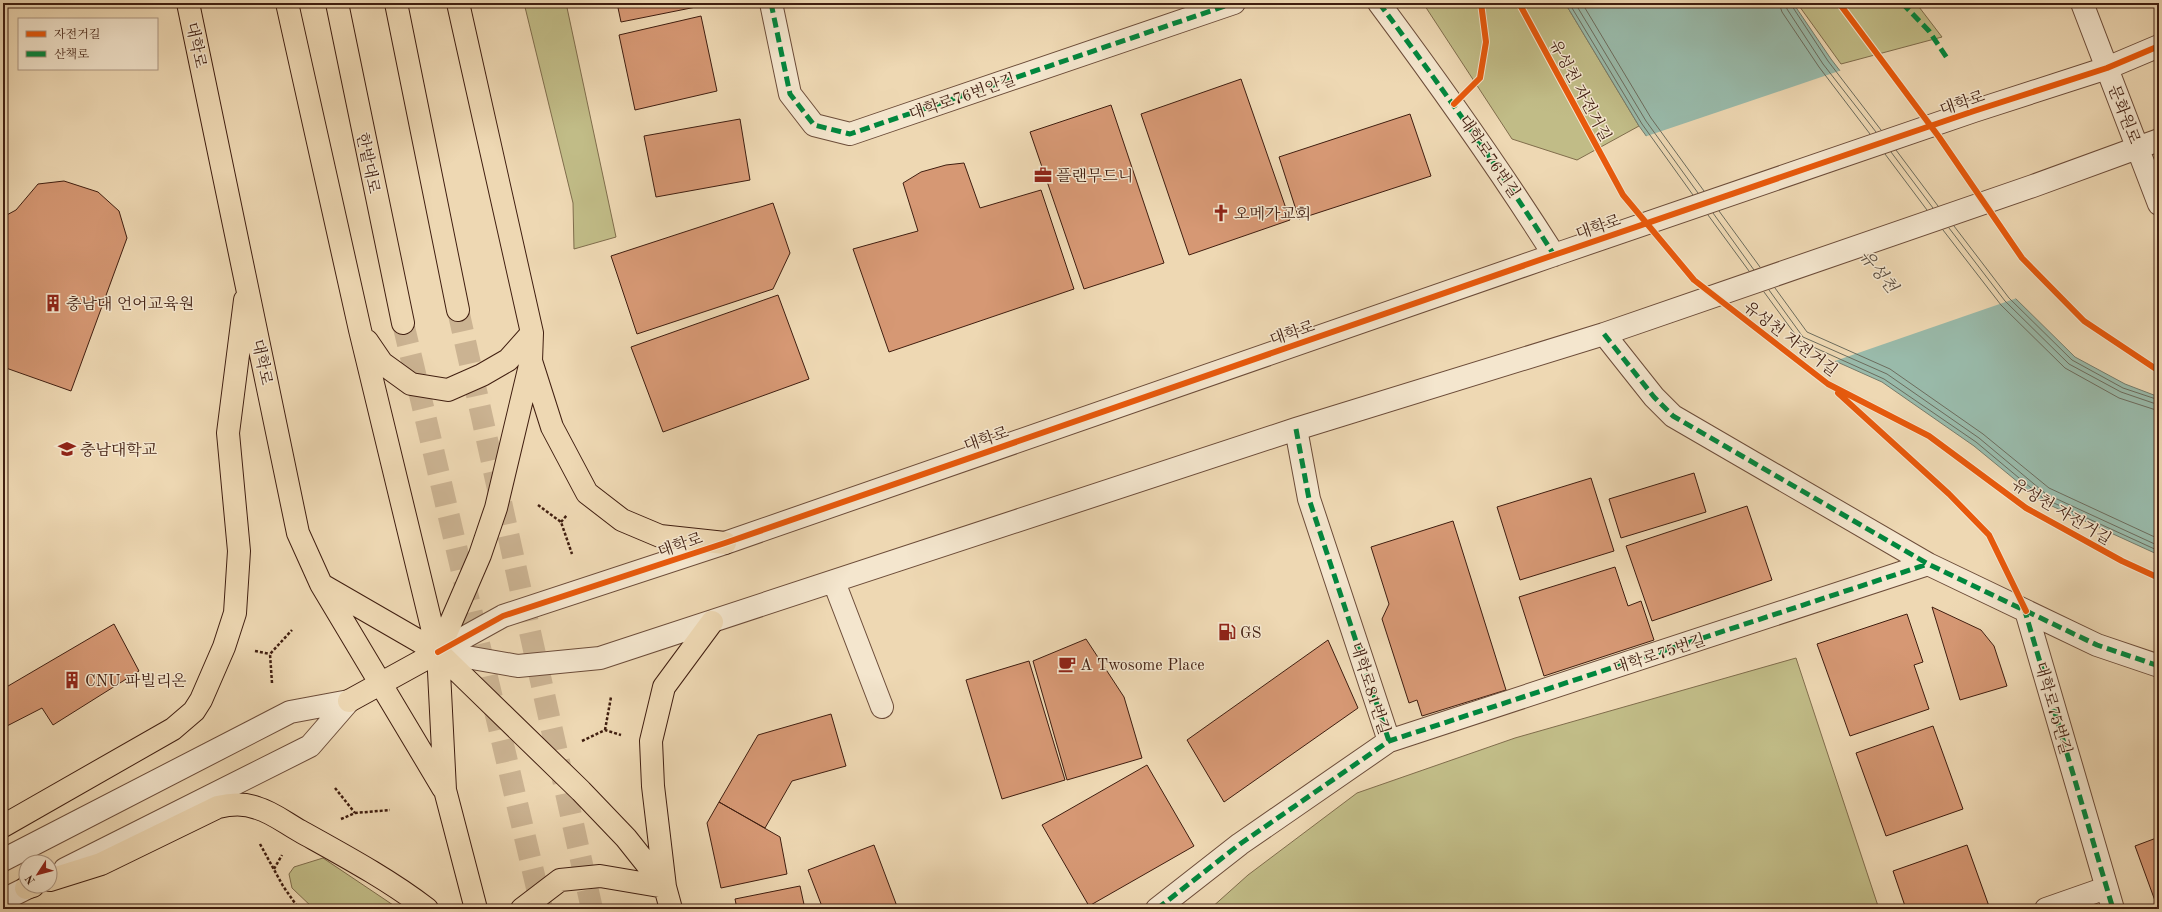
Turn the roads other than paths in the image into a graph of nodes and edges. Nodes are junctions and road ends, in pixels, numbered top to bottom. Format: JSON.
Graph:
{"nodes":[{"id":1,"x":188,"y":3,"type":"edge"},
{"id":2,"x":287,"y":3,"type":"edge"},
{"id":3,"x":337,"y":3,"type":"edge"},
{"id":4,"x":396,"y":3,"type":"edge"},
{"id":5,"x":458,"y":3,"type":"edge"},
{"id":6,"x":771,"y":3,"type":"edge"},
{"id":7,"x":1234,"y":3,"type":"edge"},
{"id":8,"x":1379,"y":3,"type":"edge"},
{"id":9,"x":2082,"y":3,"type":"edge"},
{"id":10,"x":2159,"y":46,"type":"edge"},
{"id":11,"x":2107,"y":68,"type":"junction"},
{"id":12,"x":2159,"y":140,"type":"edge"},
{"id":13,"x":2138,"y":147,"type":"junction"},
{"id":14,"x":2159,"y":204,"type":"edge"},
{"id":15,"x":1554,"y":255,"type":"junction"},
{"id":16,"x":247,"y":283,"type":"junction"},
{"id":17,"x":458,"y":310,"type":"tunnel mouth"},
{"id":18,"x":403,"y":324,"type":"tunnel mouth"},
{"id":19,"x":360,"y":330,"type":"junction"},
{"id":20,"x":532,"y":333,"type":"junction"},
{"id":21,"x":1604,"y":334,"type":"junction"},
{"id":22,"x":530,"y":361,"type":"junction"},
{"id":23,"x":1296,"y":430,"type":"junction"},
{"id":24,"x":725,"y":542,"type":"junction"},
{"id":25,"x":1928,"y":564,"type":"junction"},
{"id":26,"x":834,"y":582,"type":"junction"},
{"id":27,"x":321,"y":584,"type":"junction"},
{"id":28,"x":2026,"y":611,"type":"junction"},
{"id":29,"x":712,"y":622,"type":"junction"},
{"id":30,"x":438,"y":652,"type":"junction"},
{"id":31,"x":2159,"y":666,"type":"edge"},
{"id":32,"x":381,"y":683,"type":"junction"},
{"id":33,"x":348,"y":701,"type":"junction"},
{"id":34,"x":882,"y":707,"type":"dead end"},
{"id":35,"x":1389,"y":741,"type":"junction"},
{"id":36,"x":445,"y":790,"type":"junction"},
{"id":37,"x":3,"y":826,"type":"edge"},
{"id":38,"x":3,"y":860,"type":"edge"},
{"id":39,"x":58,"y":872,"type":"edge"},
{"id":40,"x":58,"y":877,"type":"edge"},
{"id":41,"x":665,"y":887,"type":"junction"},
{"id":42,"x":2106,"y":888,"type":"junction"},
{"id":43,"x":18,"y":893,"type":"edge"},
{"id":44,"x":3,"y":900,"type":"edge"},
{"id":45,"x":428,"y":909,"type":"edge"},
{"id":46,"x":476,"y":909,"type":"edge"},
{"id":47,"x":522,"y":909,"type":"edge"},
{"id":48,"x":671,"y":909,"type":"edge"},
{"id":49,"x":1157,"y":909,"type":"edge"},
{"id":50,"x":2046,"y":909,"type":"edge"},
{"id":51,"x":2113,"y":909,"type":"edge"}],
"edges":[{"from":1,"to":16,"type":"main road","name":"대학로"},
{"from":2,"to":19,"type":"main road"},
{"from":3,"to":18,"type":"main road","name":"한밭대로"},
{"from":4,"to":17,"type":"main road"},
{"from":5,"to":20,"type":"main road"},
{"from":6,"to":7,"type":"street","name":"대학로76번안길"},
{"from":8,"to":15,"type":"street","name":"대학로76번길"},
{"from":9,"to":11,"type":"street","name":"문화원로"},
{"from":10,"to":11,"type":"street","name":"대학로"},
{"from":11,"to":13,"type":"street","name":"문화원로"},
{"from":11,"to":15,"type":"street","name":"대학로"},
{"from":12,"to":13,"type":"street"},
{"from":13,"to":14,"type":"street","name":"문화원로"},
{"from":13,"to":21,"type":"street"},
{"from":15,"to":24,"type":"street","name":"대학로"},
{"from":16,"to":27,"type":"main road","name":"대학로"},
{"from":16,"to":37,"type":"main road"},
{"from":19,"to":20,"type":"main road"},
{"from":19,"to":30,"type":"main road"},
{"from":20,"to":22,"type":"main road"},
{"from":21,"to":23,"type":"street"},
{"from":21,"to":25,"type":"street"},
{"from":22,"to":24,"type":"main road"},
{"from":22,"to":30,"type":"main road"},
{"from":23,"to":26,"type":"street"},
{"from":23,"to":35,"type":"street","name":"대학로81번길"},
{"from":24,"to":30,"type":"street","name":"대학로"},
{"from":25,"to":28,"type":"street"},
{"from":25,"to":35,"type":"street","name":"대학로75번길"},
{"from":26,"to":29,"type":"street"},
{"from":26,"to":34,"type":"street"},
{"from":27,"to":30,"type":"main road"},
{"from":27,"to":32,"type":"main road","name":"대학로"},
{"from":28,"to":31,"type":"street"},
{"from":28,"to":42,"type":"street","name":"대학로75번길"},
{"from":29,"to":30,"type":"street"},
{"from":29,"to":41,"type":"main road"},
{"from":30,"to":32,"type":"main road"},
{"from":30,"to":36,"type":"main road"},
{"from":30,"to":41,"type":"main road"},
{"from":32,"to":33,"type":"main road"},
{"from":32,"to":36,"type":"main road","name":"대학로"},
{"from":33,"to":38,"type":"street"},
{"from":33,"to":39,"type":"street"},
{"from":35,"to":49,"type":"street","name":"대학로81번길"},
{"from":36,"to":46,"type":"main road"},
{"from":40,"to":45,"type":"main road"},
{"from":41,"to":47,"type":"main road"},
{"from":41,"to":48,"type":"main road"},
{"from":42,"to":50,"type":"street"},
{"from":42,"to":51,"type":"street","name":"대학로75번길"},
{"from":43,"to":44,"type":"street"}]}
